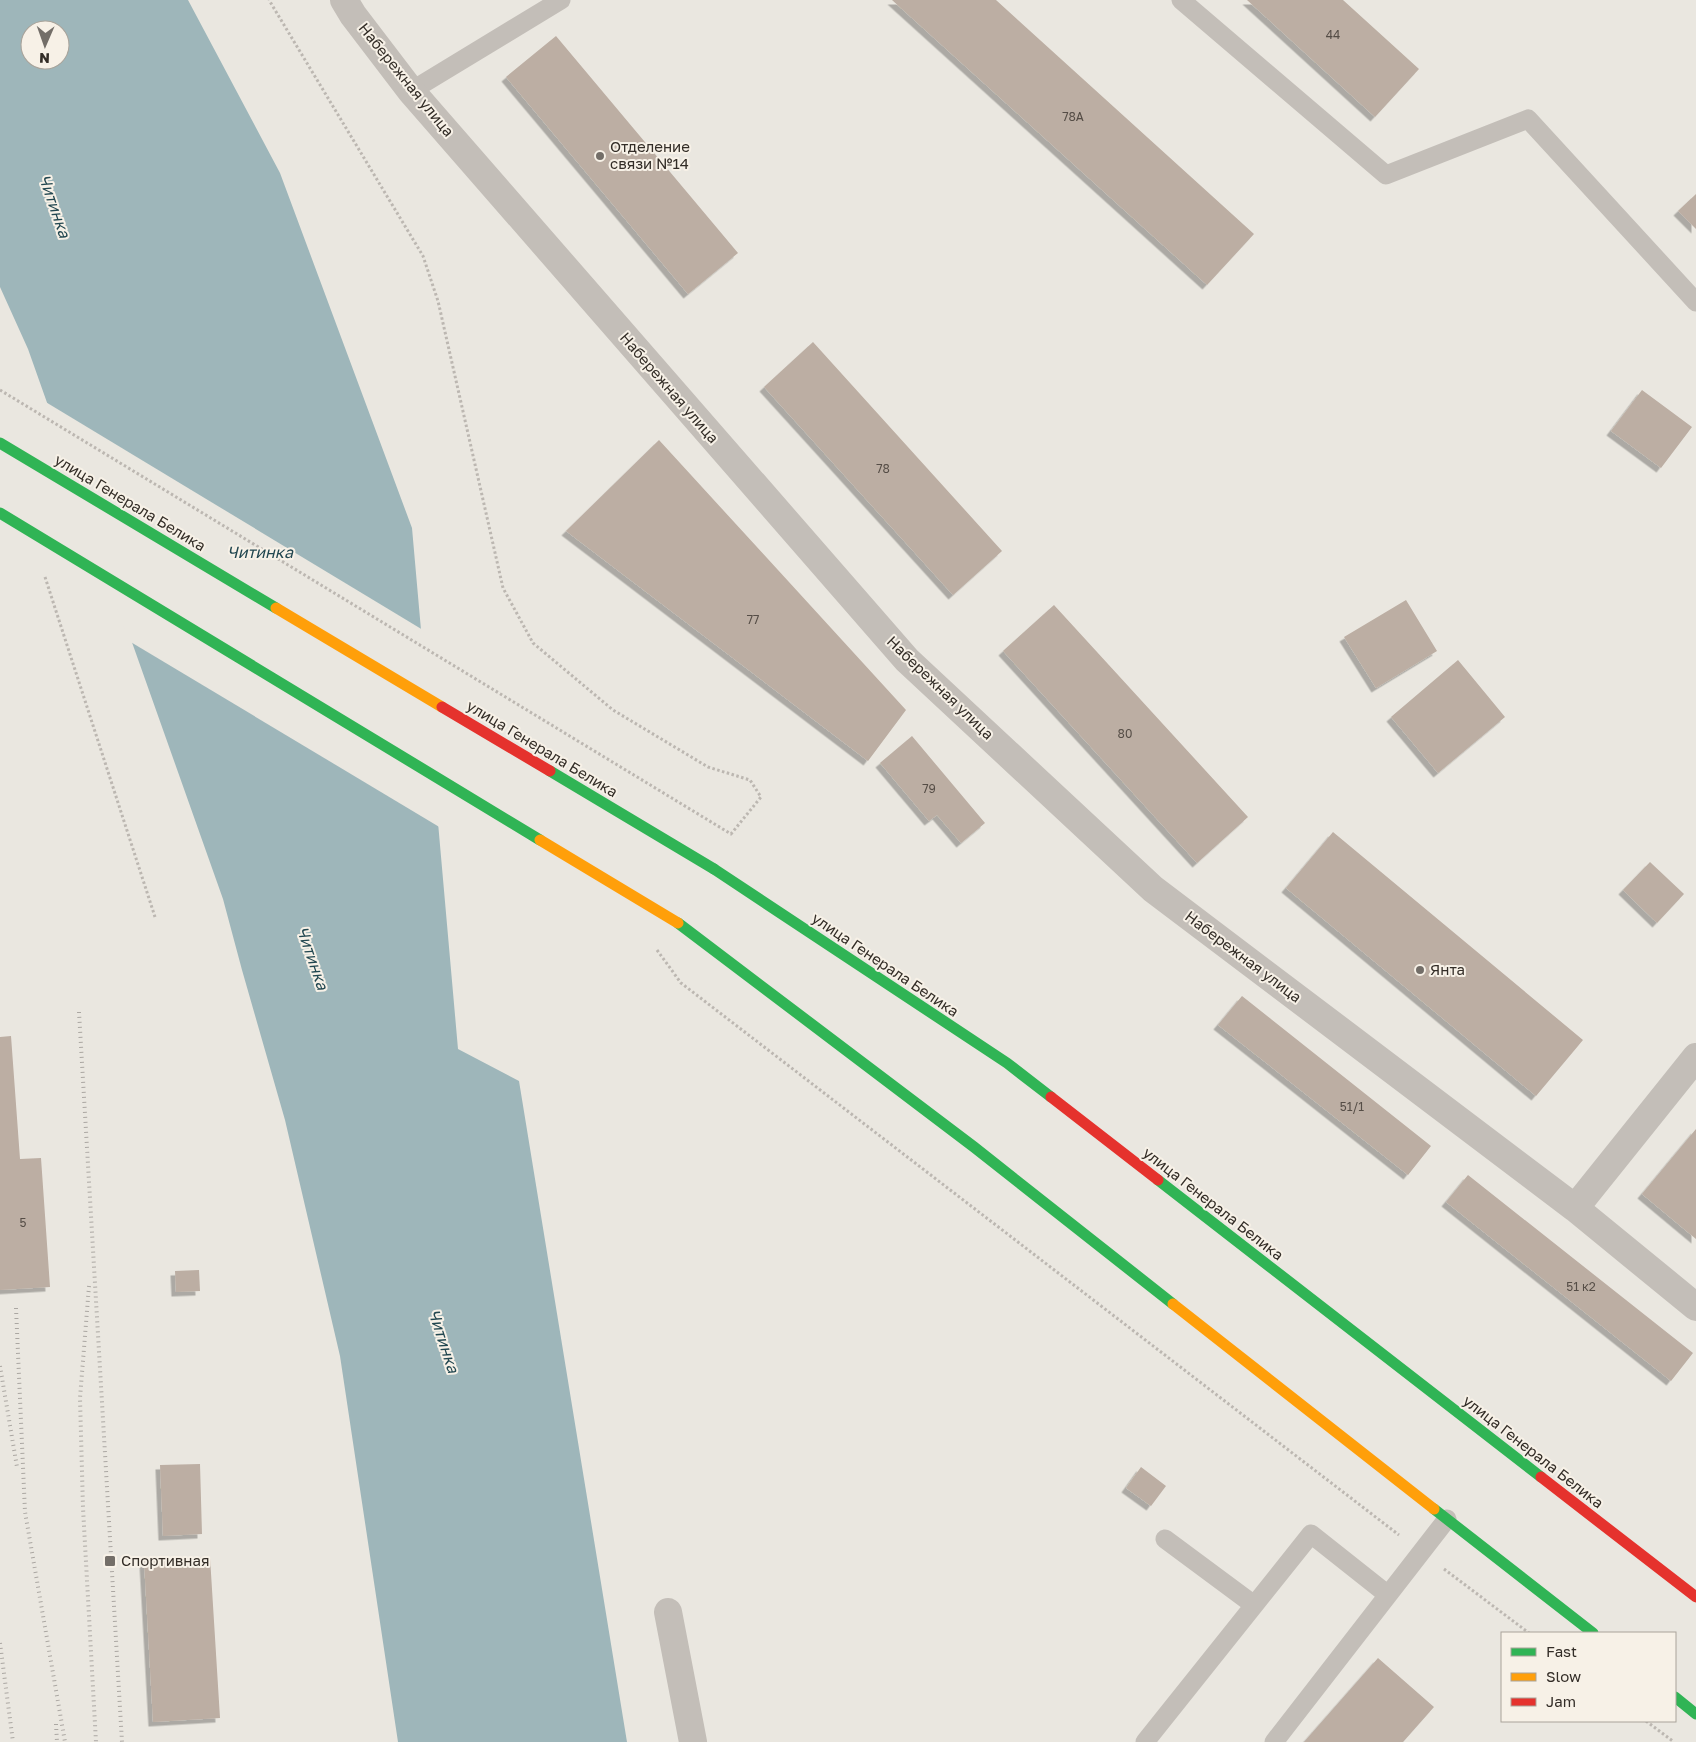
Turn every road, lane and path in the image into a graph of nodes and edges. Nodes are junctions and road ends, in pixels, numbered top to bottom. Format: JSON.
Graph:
{"nodes":[{"id":1,"x":269,"y":0,"type":"edge"},
{"id":2,"x":344,"y":0,"type":"edge"},
{"id":3,"x":560,"y":0,"type":"edge"},
{"id":4,"x":1181,"y":0,"type":"edge"},
{"id":5,"x":411,"y":91,"type":"junction"},
{"id":6,"x":1696,"y":302,"type":"edge"},
{"id":7,"x":0,"y":390,"type":"edge"},
{"id":8,"x":0,"y":443,"type":"edge"},
{"id":9,"x":0,"y":513,"type":"edge"},
{"id":10,"x":43,"y":571,"type":"dead end"},
{"id":11,"x":156,"y":917,"type":"dead end"},
{"id":12,"x":653,"y":944,"type":"dead end"},
{"id":13,"x":1696,"y":1057,"type":"edge"},
{"id":14,"x":1575,"y":1208,"type":"junction"},
{"id":15,"x":1696,"y":1307,"type":"edge"},
{"id":16,"x":1447,"y":1519,"type":"junction"},
{"id":17,"x":1165,"y":1539,"type":"dead end"},
{"id":18,"x":1422,"y":1552,"type":"junction"},
{"id":19,"x":1388,"y":1595,"type":"junction"},
{"id":20,"x":1696,"y":1597,"type":"edge"},
{"id":21,"x":1254,"y":1605,"type":"junction"},
{"id":22,"x":668,"y":1612,"type":"dead end"},
{"id":23,"x":1528,"y":1632,"type":"edge"},
{"id":24,"x":1592,"y":1632,"type":"edge"},
{"id":25,"x":1676,"y":1698,"type":"edge"},
{"id":26,"x":1696,"y":1714,"type":"edge"},
{"id":27,"x":1647,"y":1722,"type":"edge"},
{"id":28,"x":693,"y":1742,"type":"edge"},
{"id":29,"x":1145,"y":1742,"type":"edge"},
{"id":30,"x":1274,"y":1742,"type":"edge"},
{"id":31,"x":1674,"y":1742,"type":"edge"}],
"edges":[{"from":1,"to":7,"type":"path"},
{"from":2,"to":5,"type":"street","name":"Набережная улица"},
{"from":3,"to":5,"type":"lane"},
{"from":4,"to":6,"type":"lane"},
{"from":5,"to":14,"type":"street","name":"Набережная улица"},
{"from":8,"to":20,"type":"main road","name":"улица Генерала Белика","bridge":true},
{"from":9,"to":16,"type":"main road","bridge":true},
{"from":10,"to":11,"type":"path"},
{"from":12,"to":18,"type":"path"},
{"from":13,"to":14,"type":"street"},
{"from":14,"to":15,"type":"street","name":"Набережная улица"},
{"from":16,"to":18,"type":"lane"},
{"from":16,"to":24,"type":"main road"},
{"from":17,"to":21,"type":"lane"},
{"from":18,"to":19,"type":"lane"},
{"from":18,"to":23,"type":"path"},
{"from":19,"to":21,"type":"lane"},
{"from":19,"to":30,"type":"lane"},
{"from":21,"to":29,"type":"lane"},
{"from":22,"to":28,"type":"street"},
{"from":25,"to":26,"type":"main road"},
{"from":27,"to":31,"type":"path"}]}
